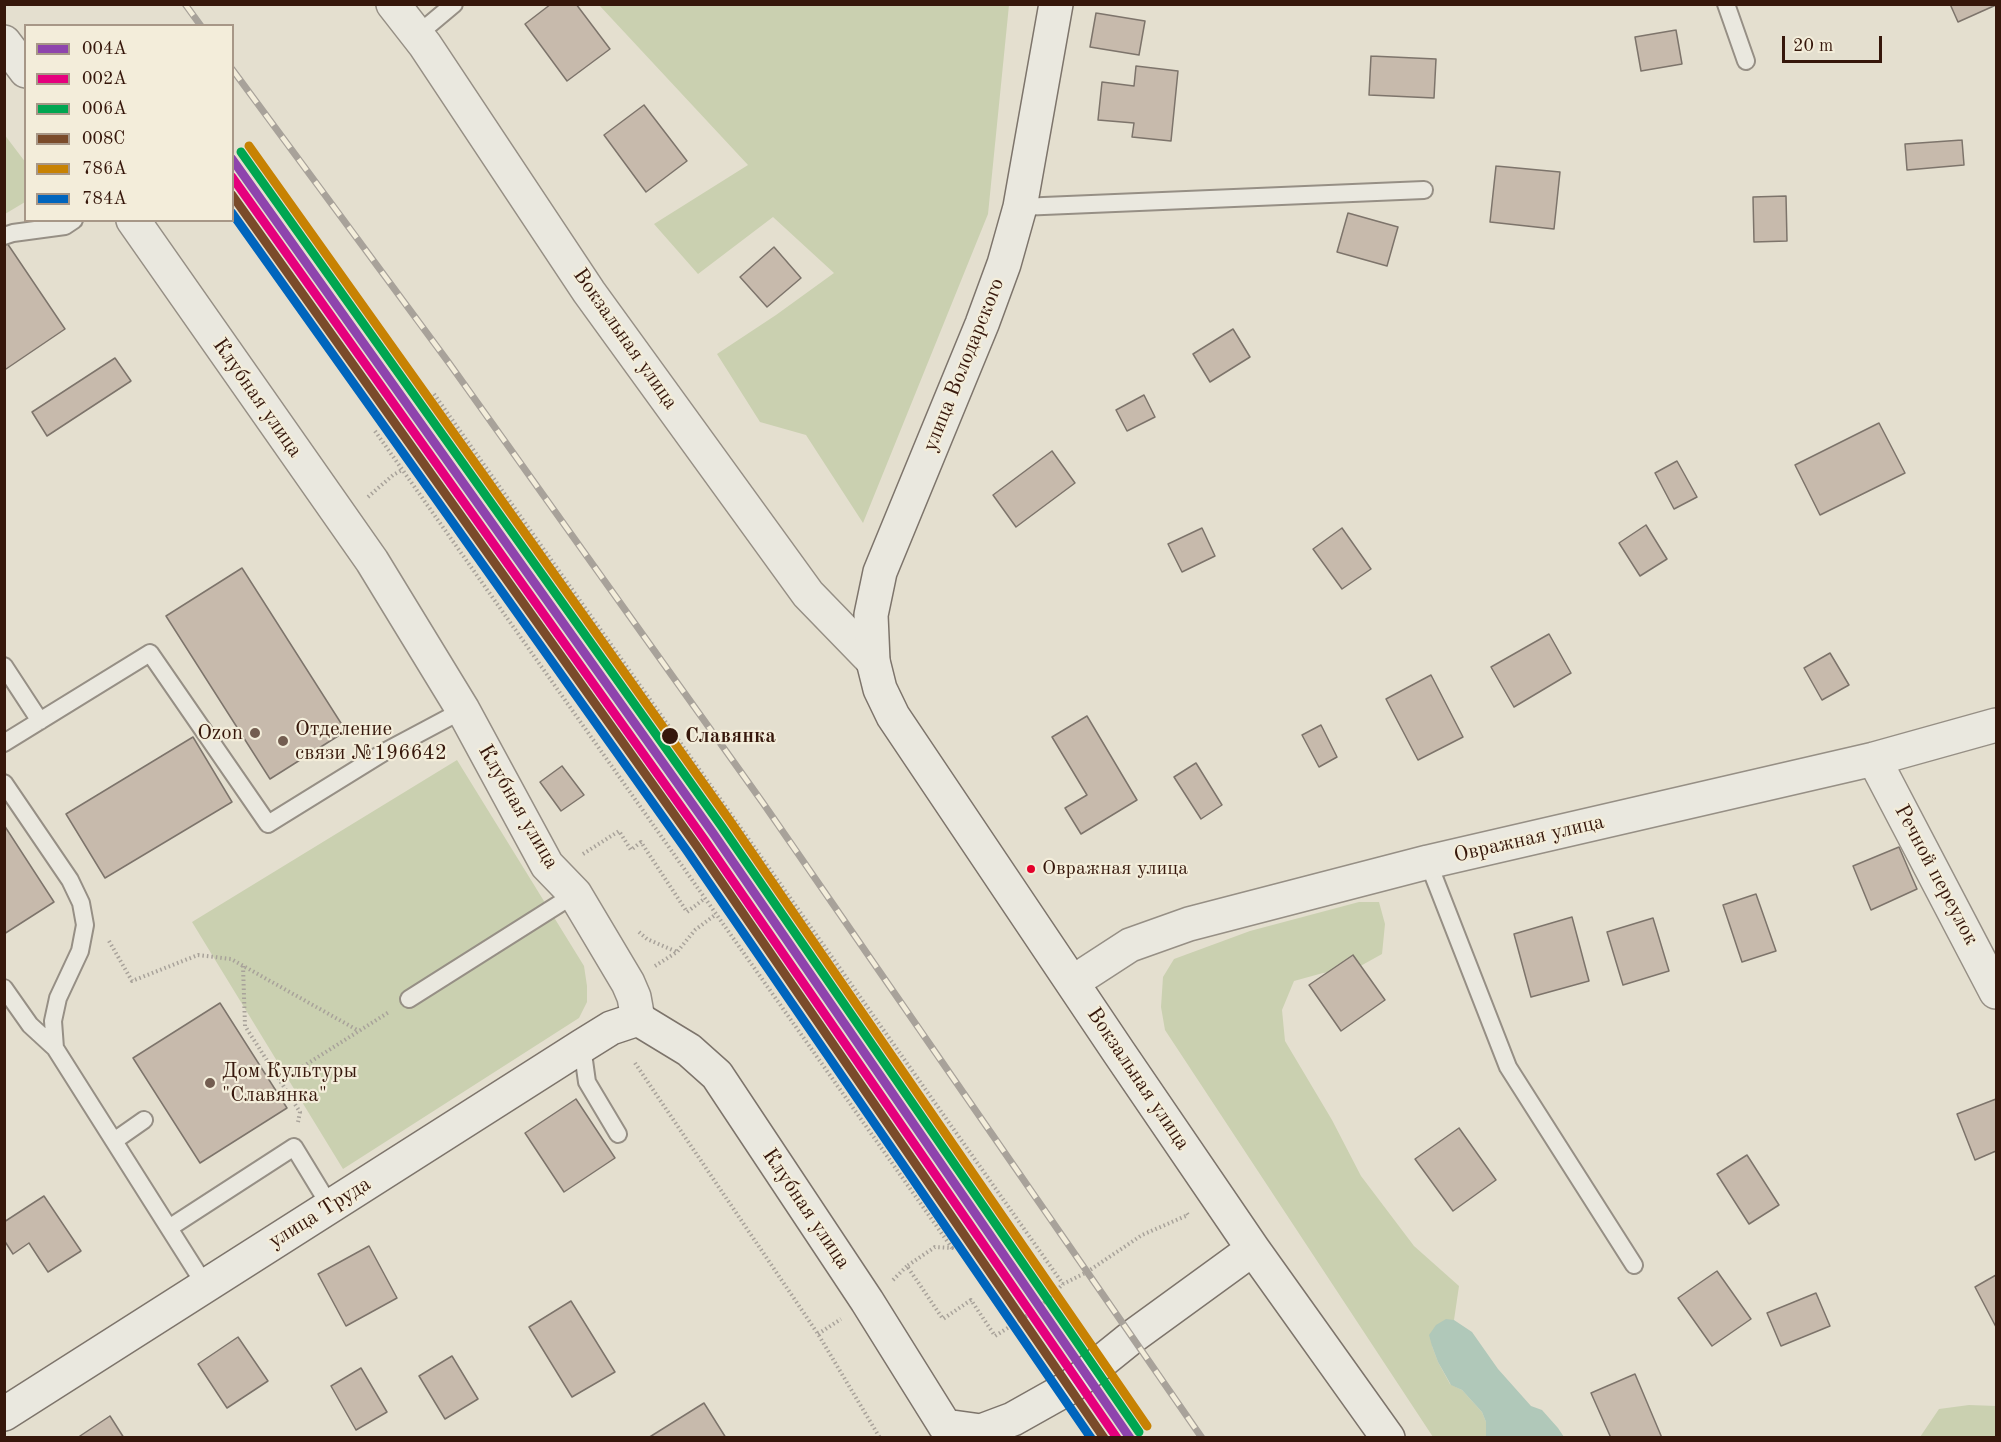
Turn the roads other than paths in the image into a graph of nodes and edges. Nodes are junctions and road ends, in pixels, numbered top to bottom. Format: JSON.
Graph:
{"nodes":[{"id":1,"x":393,"y":4,"type":"edge"},
{"id":2,"x":454,"y":4,"type":"edge"},
{"id":3,"x":1056,"y":4,"type":"edge"},
{"id":4,"x":1726,"y":4,"type":"edge"},
{"id":5,"x":417,"y":35,"type":"junction"},
{"id":6,"x":4,"y":42,"type":"edge"},
{"id":7,"x":1746,"y":61,"type":"dead end"},
{"id":8,"x":24,"y":68,"type":"edge"},
{"id":9,"x":1424,"y":189,"type":"dead end"},
{"id":10,"x":1020,"y":207,"type":"junction"},
{"id":11,"x":71,"y":222,"type":"edge"},
{"id":12,"x":134,"y":222,"type":"edge"},
{"id":13,"x":4,"y":236,"type":"edge"},
{"id":14,"x":873,"y":661,"type":"junction"},
{"id":15,"x":4,"y":666,"type":"edge"},
{"id":16,"x":464,"y":710,"type":"junction"},
{"id":17,"x":893,"y":716,"type":"joint"},
{"id":18,"x":40,"y":721,"type":"junction"},
{"id":19,"x":1996,"y":725,"type":"edge"},
{"id":20,"x":4,"y":743,"type":"edge"},
{"id":21,"x":1874,"y":759,"type":"junction"},
{"id":22,"x":4,"y":783,"type":"edge"},
{"id":23,"x":1428,"y":862,"type":"junction"},
{"id":24,"x":575,"y":894,"type":"junction"},
{"id":25,"x":1073,"y":982,"type":"junction"},
{"id":26,"x":4,"y":988,"type":"edge"},
{"id":27,"x":1996,"y":992,"type":"edge"},
{"id":28,"x":410,"y":999,"type":"road end"},
{"id":29,"x":638,"y":1019,"type":"junction"},
{"id":30,"x":582,"y":1046,"type":"junction"},
{"id":31,"x":55,"y":1047,"type":"junction"},
{"id":32,"x":144,"y":1120,"type":"dead end"},
{"id":33,"x":618,"y":1134,"type":"dead end"},
{"id":34,"x":114,"y":1141,"type":"junction"},
{"id":35,"x":330,"y":1206,"type":"junction"},
{"id":36,"x":169,"y":1228,"type":"junction"},
{"id":37,"x":1253,"y":1249,"type":"junction"},
{"id":38,"x":1634,"y":1264,"type":"dead end"},
{"id":39,"x":205,"y":1285,"type":"junction"},
{"id":40,"x":4,"y":1414,"type":"edge"},
{"id":41,"x":943,"y":1432,"type":"edge"},
{"id":42,"x":1388,"y":1437,"type":"edge"}],
"edges":[{"from":1,"to":5,"type":"street","name":"Вокзальная улица"},
{"from":2,"to":5,"type":"lane"},
{"from":3,"to":10,"type":"street","name":"улица Володарского"},
{"from":4,"to":7,"type":"lane"},
{"from":5,"to":14,"type":"street","name":"Вокзальная улица"},
{"from":6,"to":8,"type":"street"},
{"from":9,"to":10,"type":"lane"},
{"from":10,"to":14,"type":"street","name":"улица Володарского"},
{"from":11,"to":13,"type":"lane"},
{"from":12,"to":16,"type":"street","name":"Клубная улица"},
{"from":14,"to":17,"type":"street","name":"улица Володарского"},
{"from":15,"to":18,"type":"lane"},
{"from":16,"to":18,"type":"lane"},
{"from":16,"to":24,"type":"street","name":"Клубная улица"},
{"from":17,"to":25,"type":"street","name":"Вокзальная улица"},
{"from":18,"to":20,"type":"lane"},
{"from":19,"to":21,"type":"street","name":"Овражная улица"},
{"from":21,"to":23,"type":"street","name":"Овражная улица"},
{"from":21,"to":27,"type":"street","name":"Речной переулок"},
{"from":22,"to":31,"type":"lane"},
{"from":23,"to":25,"type":"street","name":"Овражная улица"},
{"from":23,"to":38,"type":"lane"},
{"from":24,"to":28,"type":"lane"},
{"from":24,"to":29,"type":"street","name":"Клубная улица"},
{"from":25,"to":37,"type":"street","name":"Вокзальная улица"},
{"from":26,"to":31,"type":"lane"},
{"from":29,"to":30,"type":"street","name":"улица Труда"},
{"from":29,"to":41,"type":"street","name":"Клубная улица"},
{"from":30,"to":33,"type":"lane"},
{"from":30,"to":35,"type":"street","name":"улица Труда"},
{"from":31,"to":34,"type":"lane"},
{"from":32,"to":34,"type":"lane"},
{"from":34,"to":36,"type":"lane"},
{"from":35,"to":36,"type":"lane"},
{"from":35,"to":39,"type":"street","name":"улица Труда"},
{"from":36,"to":39,"type":"lane"},
{"from":37,"to":41,"type":"street"},
{"from":37,"to":42,"type":"street","name":"Вокзальная улица"},
{"from":39,"to":40,"type":"street","name":"улица Труда"}]}
